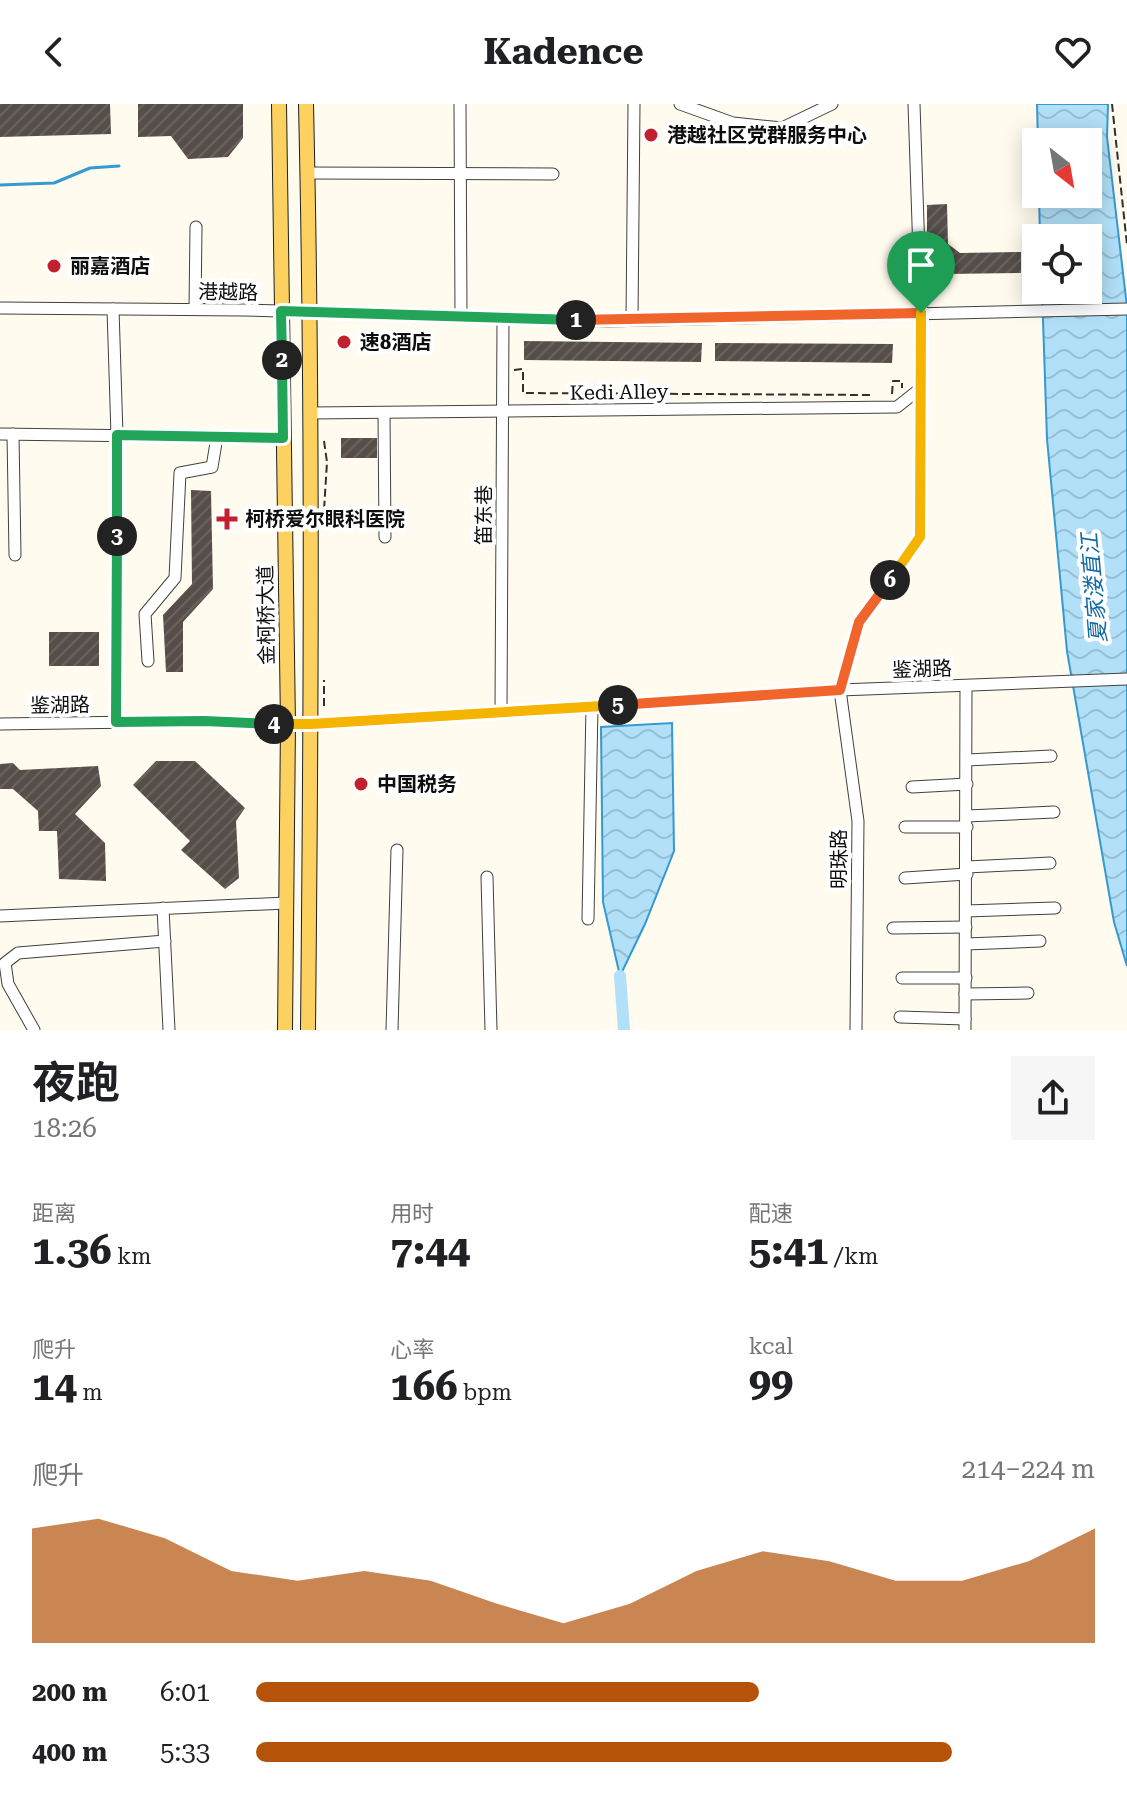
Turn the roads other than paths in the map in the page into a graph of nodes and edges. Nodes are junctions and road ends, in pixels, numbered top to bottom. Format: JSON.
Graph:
{"nodes":[{"id":1,"x":279,"y":104,"type":"edge"},
{"id":2,"x":306,"y":104,"type":"edge"},
{"id":3,"x":460,"y":104,"type":"edge"},
{"id":4,"x":634,"y":104,"type":"edge"},
{"id":5,"x":832,"y":104,"type":"edge"},
{"id":6,"x":914,"y":104,"type":"edge"},
{"id":7,"x":687,"y":105,"type":"edge"},
{"id":8,"x":307,"y":173,"type":"junction"},
{"id":9,"x":459,"y":173,"type":"junction"},
{"id":10,"x":553,"y":174,"type":"dead end"},
{"id":11,"x":196,"y":227,"type":"dead end"},
{"id":12,"x":0,"y":308,"type":"edge"},
{"id":13,"x":113,"y":309,"type":"junction"},
{"id":14,"x":195,"y":309,"type":"junction"},
{"id":15,"x":1127,"y":309,"type":"edge"},
{"id":16,"x":281,"y":311,"type":"junction"},
{"id":17,"x":311,"y":311,"type":"junction"},
{"id":18,"x":921,"y":313,"type":"junction"},
{"id":19,"x":461,"y":316,"type":"junction"},
{"id":20,"x":503,"y":318,"type":"junction"},
{"id":21,"x":632,"y":320,"type":"junction"},
{"id":22,"x":921,"y":388,"type":"junction"},
{"id":23,"x":503,"y":412,"type":"junction"},
{"id":24,"x":311,"y":413,"type":"junction"},
{"id":25,"x":384,"y":413,"type":"junction"},
{"id":26,"x":0,"y":434,"type":"edge"},
{"id":27,"x":13,"y":434,"type":"junction"},
{"id":28,"x":117,"y":435,"type":"junction"},
{"id":29,"x":217,"y":437,"type":"junction"},
{"id":30,"x":283,"y":438,"type":"junction"},
{"id":31,"x":385,"y":537,"type":"dead end"},
{"id":32,"x":15,"y":555,"type":"dead end"},
{"id":33,"x":148,"y":661,"type":"dead end"},
{"id":34,"x":1127,"y":679,"type":"edge"},
{"id":35,"x":966,"y":686,"type":"junction"},
{"id":36,"x":840,"y":690,"type":"junction"},
{"id":37,"x":592,"y":706,"type":"junction"},
{"id":38,"x":501,"y":712,"type":"junction"},
{"id":39,"x":116,"y":722,"type":"junction"},
{"id":40,"x":0,"y":724,"type":"edge"},
{"id":41,"x":288,"y":724,"type":"junction"},
{"id":42,"x":311,"y":724,"type":"junction"},
{"id":43,"x":1051,"y":756,"type":"dead end"},
{"id":44,"x":967,"y":760,"type":"junction"},
{"id":45,"x":967,"y":784,"type":"junction"},
{"id":46,"x":912,"y":787,"type":"dead end"},
{"id":47,"x":1054,"y":812,"type":"dead end"},
{"id":48,"x":967,"y":822,"type":"junction"},
{"id":49,"x":905,"y":827,"type":"dead end"},
{"id":50,"x":397,"y":850,"type":"dead end"},
{"id":51,"x":1050,"y":863,"type":"dead end"},
{"id":52,"x":967,"y":870,"type":"junction"},
{"id":53,"x":487,"y":877,"type":"dead end"},
{"id":54,"x":905,"y":878,"type":"dead end"},
{"id":55,"x":286,"y":903,"type":"junction"},
{"id":56,"x":163,"y":908,"type":"junction"},
{"id":57,"x":1055,"y":908,"type":"dead end"},
{"id":58,"x":966,"y":911,"type":"junction"},
{"id":59,"x":0,"y":916,"type":"edge"},
{"id":60,"x":588,"y":919,"type":"dead end"},
{"id":61,"x":966,"y":927,"type":"junction"},
{"id":62,"x":893,"y":928,"type":"dead end"},
{"id":63,"x":165,"y":941,"type":"junction"},
{"id":64,"x":1040,"y":941,"type":"dead end"},
{"id":65,"x":966,"y":944,"type":"junction"},
{"id":66,"x":902,"y":978,"type":"dead end"},
{"id":67,"x":966,"y":978,"type":"junction"},
{"id":68,"x":1028,"y":993,"type":"dead end"},
{"id":69,"x":965,"y":994,"type":"junction"},
{"id":70,"x":900,"y":1017,"type":"dead end"},
{"id":71,"x":965,"y":1024,"type":"edge"},
{"id":72,"x":34,"y":1030,"type":"edge"},
{"id":73,"x":169,"y":1030,"type":"edge"},
{"id":74,"x":285,"y":1030,"type":"edge"},
{"id":75,"x":308,"y":1030,"type":"edge"},
{"id":76,"x":392,"y":1030,"type":"edge"},
{"id":77,"x":491,"y":1030,"type":"edge"},
{"id":78,"x":856,"y":1030,"type":"edge"}],
"edges":[{"from":1,"to":16,"type":"main road","name":"金柯桥大道"},
{"from":2,"to":8,"type":"main road"},
{"from":3,"to":9,"type":"street"},
{"from":4,"to":21,"type":"street"},
{"from":5,"to":7,"type":"street"},
{"from":6,"to":18,"type":"street"},
{"from":8,"to":9,"type":"street"},
{"from":8,"to":17,"type":"main road"},
{"from":9,"to":10,"type":"street"},
{"from":9,"to":19,"type":"street"},
{"from":11,"to":14,"type":"street"},
{"from":12,"to":13,"type":"street","name":"港越路"},
{"from":13,"to":14,"type":"street","name":"港越路"},
{"from":13,"to":28,"type":"street"},
{"from":14,"to":16,"type":"street","name":"港越路"},
{"from":15,"to":18,"type":"street","name":"港越路"},
{"from":16,"to":17,"type":"street","name":"港越路"},
{"from":16,"to":30,"type":"main road","name":"金柯桥大道"},
{"from":17,"to":19,"type":"street","name":"港越路"},
{"from":17,"to":24,"type":"main road"},
{"from":18,"to":21,"type":"street","name":"港越路"},
{"from":18,"to":22,"type":"street"},
{"from":19,"to":20,"type":"street","name":"港越路"},
{"from":20,"to":21,"type":"street","name":"港越路"},
{"from":20,"to":23,"type":"street","name":"笛东巷"},
{"from":22,"to":23,"type":"street","name":"Kedi Alley"},
{"from":22,"to":36,"type":"street"},
{"from":23,"to":25,"type":"street","name":"Kedi Alley"},
{"from":23,"to":38,"type":"street","name":"笛东巷"},
{"from":24,"to":25,"type":"street","name":"Kedi Alley"},
{"from":24,"to":42,"type":"main road"},
{"from":25,"to":31,"type":"street"},
{"from":26,"to":27,"type":"street"},
{"from":27,"to":28,"type":"street"},
{"from":27,"to":32,"type":"street"},
{"from":28,"to":29,"type":"street"},
{"from":28,"to":39,"type":"street"},
{"from":29,"to":30,"type":"street"},
{"from":29,"to":33,"type":"street"},
{"from":30,"to":41,"type":"main road","name":"金柯桥大道"},
{"from":34,"to":35,"type":"street","name":"鉴湖路"},
{"from":35,"to":36,"type":"street","name":"鉴湖路"},
{"from":35,"to":44,"type":"street"},
{"from":36,"to":37,"type":"street","name":"鉴湖路"},
{"from":36,"to":78,"type":"street","name":"明珠路"},
{"from":37,"to":38,"type":"street","name":"鉴湖路"},
{"from":37,"to":60,"type":"street"},
{"from":38,"to":42,"type":"street","name":"鉴湖路"},
{"from":39,"to":40,"type":"street","name":"鉴湖路"},
{"from":39,"to":41,"type":"street","name":"鉴湖路"},
{"from":41,"to":42,"type":"street","name":"鉴湖路"},
{"from":41,"to":55,"type":"main road","name":"金柯桥大道"},
{"from":42,"to":75,"type":"main road"},
{"from":43,"to":44,"type":"street"},
{"from":44,"to":45,"type":"street"},
{"from":45,"to":46,"type":"street"},
{"from":45,"to":48,"type":"street"},
{"from":47,"to":48,"type":"street"},
{"from":48,"to":49,"type":"street"},
{"from":48,"to":52,"type":"street"},
{"from":50,"to":76,"type":"street"},
{"from":51,"to":52,"type":"street"},
{"from":52,"to":54,"type":"street"},
{"from":52,"to":58,"type":"street"},
{"from":53,"to":77,"type":"street"},
{"from":55,"to":56,"type":"street"},
{"from":55,"to":74,"type":"main road","name":"金柯桥大道"},
{"from":56,"to":59,"type":"street"},
{"from":56,"to":63,"type":"street"},
{"from":57,"to":58,"type":"street"},
{"from":58,"to":61,"type":"street"},
{"from":61,"to":62,"type":"street"},
{"from":61,"to":65,"type":"street"},
{"from":63,"to":72,"type":"street"},
{"from":63,"to":73,"type":"street"},
{"from":64,"to":65,"type":"street"},
{"from":65,"to":67,"type":"street"},
{"from":66,"to":67,"type":"street"},
{"from":67,"to":69,"type":"street"},
{"from":68,"to":69,"type":"street"},
{"from":69,"to":71,"type":"street"},
{"from":70,"to":71,"type":"street"}]}
